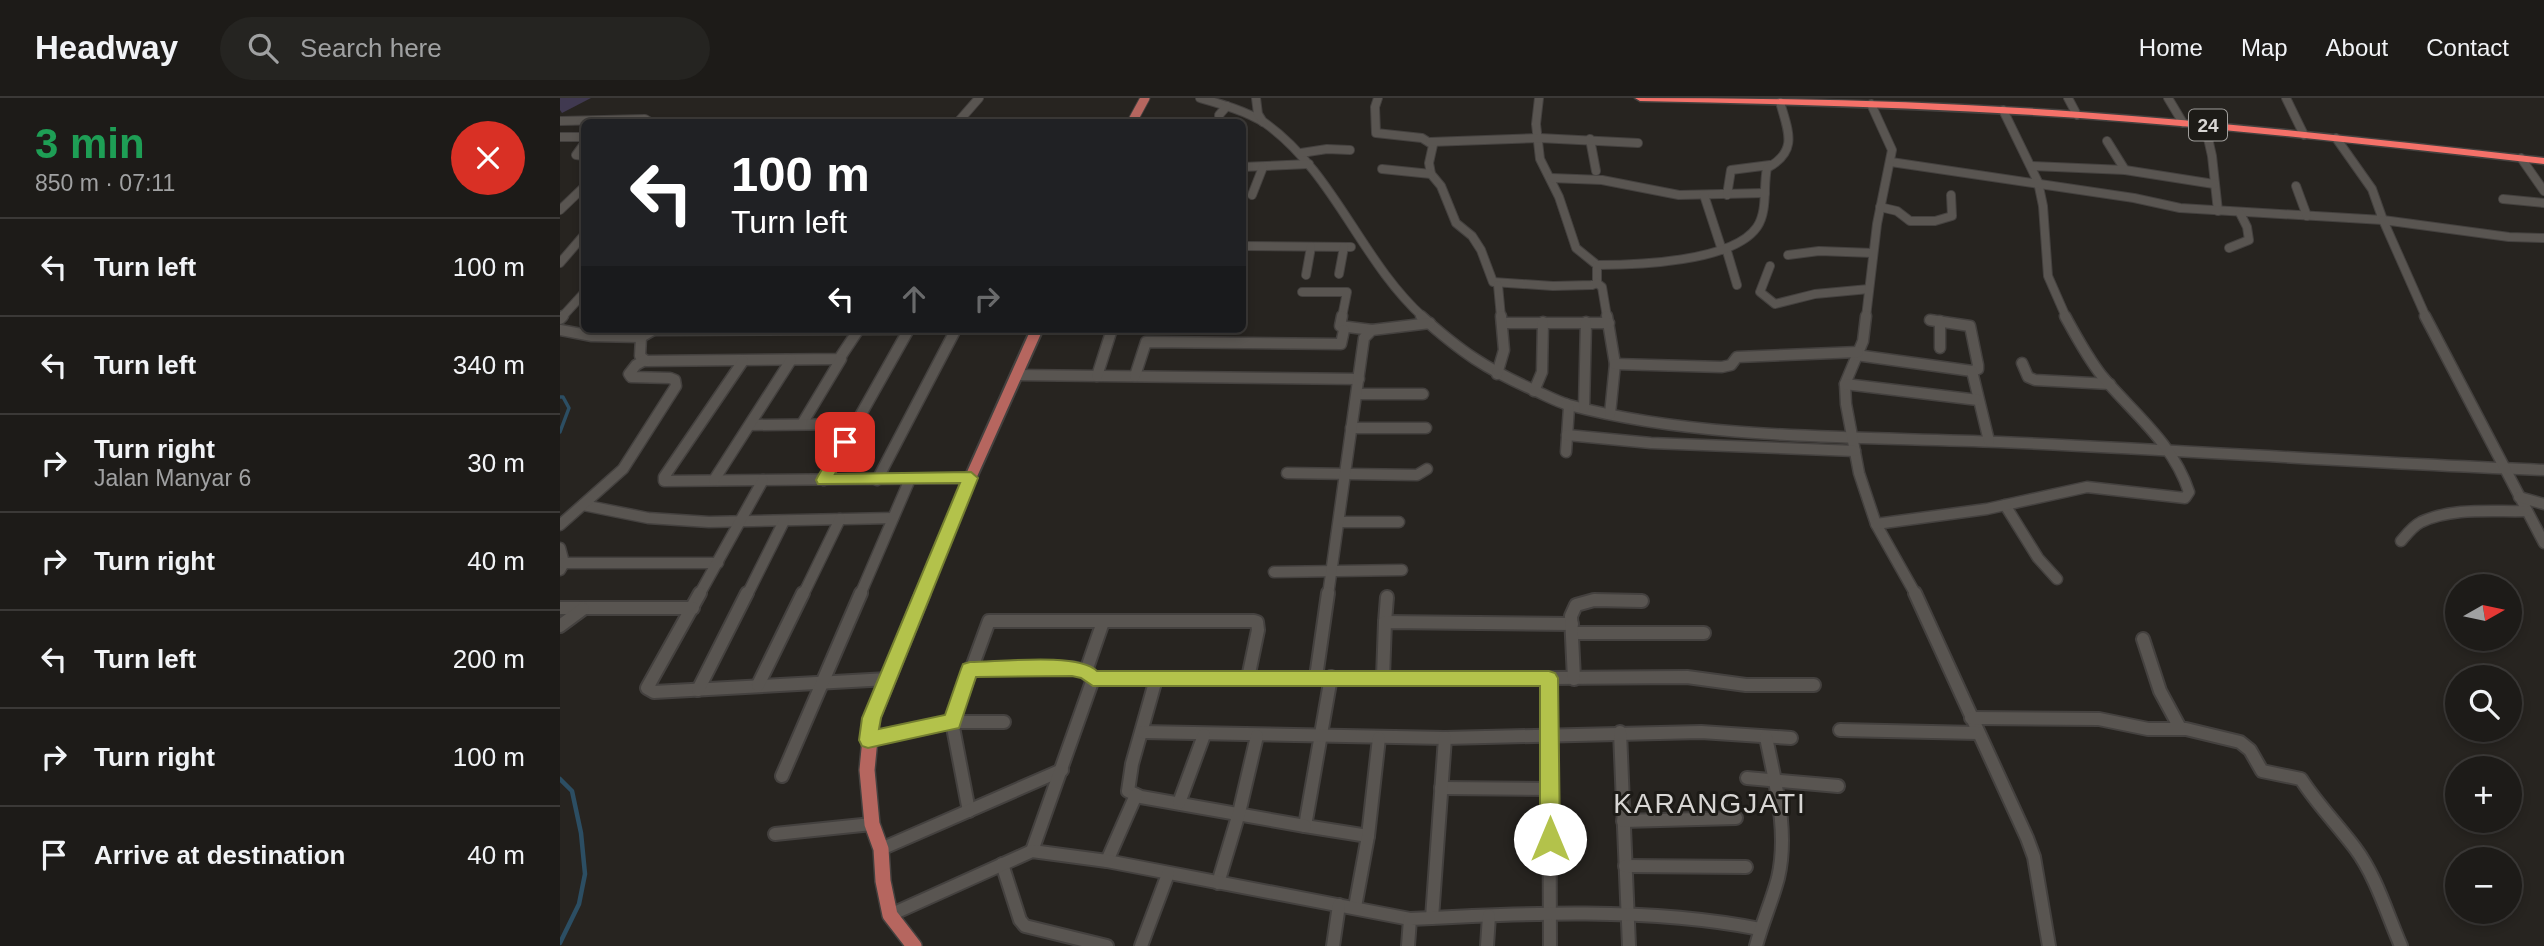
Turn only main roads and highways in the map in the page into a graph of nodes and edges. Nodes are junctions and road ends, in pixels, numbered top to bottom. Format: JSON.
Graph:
{"nodes":[{"id":1,"x":1145,"y":98,"type":"edge"},
{"id":2,"x":1640,"y":98,"type":"edge"},
{"id":3,"x":1703,"y":99,"type":"edge"},
{"id":4,"x":1870,"y":101,"type":"edge"},
{"id":5,"x":1134,"y":119,"type":"edge"},
{"id":6,"x":2544,"y":161,"type":"edge"},
{"id":7,"x":1035,"y":333,"type":"edge"},
{"id":8,"x":914,"y":946,"type":"edge"}],
"edges":[{"from":1,"to":5,"type":"main road"},
{"from":2,"to":3,"type":"highway","number":"24"},
{"from":3,"to":4,"type":"highway","number":"24"},
{"from":4,"to":6,"type":"highway","number":"24"},
{"from":7,"to":8,"type":"main road"}]}
